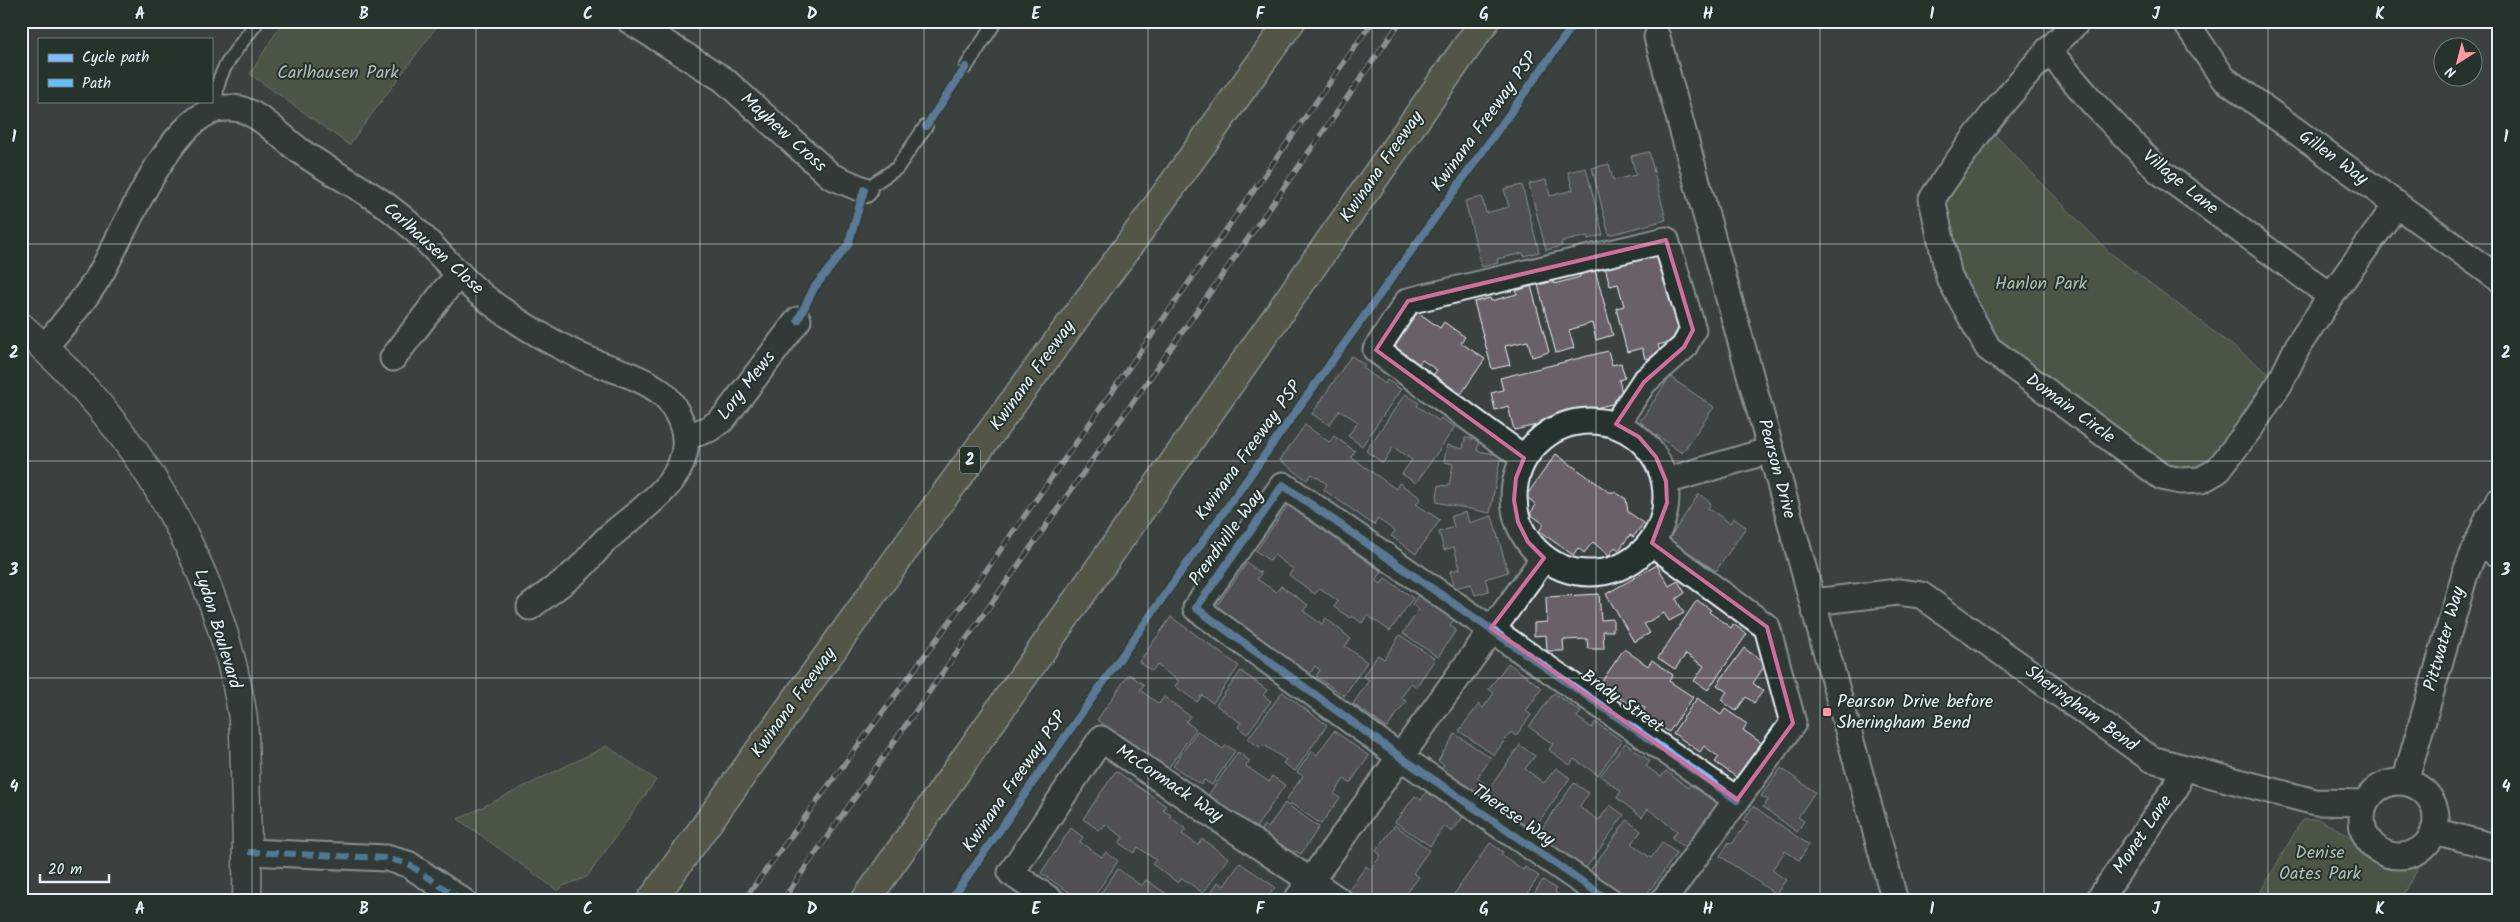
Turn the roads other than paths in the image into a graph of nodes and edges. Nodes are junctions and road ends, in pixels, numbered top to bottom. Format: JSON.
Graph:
{"nodes":[{"id":1,"x":258,"y":21,"type":"edge"},
{"id":2,"x":630,"y":21,"type":"edge"},
{"id":3,"x":996,"y":21,"type":"edge"},
{"id":4,"x":1291,"y":21,"type":"edge"},
{"id":5,"x":1485,"y":21,"type":"edge"},
{"id":6,"x":2078,"y":21,"type":"edge"},
{"id":7,"x":2185,"y":21,"type":"edge"},
{"id":8,"x":1657,"y":37,"type":"dead end"},
{"id":9,"x":2048,"y":50,"type":"junction"},
{"id":10,"x":966,"y":67,"type":"dead end"},
{"id":11,"x":218,"y":109,"type":"junction"},
{"id":12,"x":926,"y":126,"type":"dead end"},
{"id":13,"x":864,"y":190,"type":"joint"},
{"id":14,"x":2397,"y":204,"type":"junction"},
{"id":15,"x":460,"y":275,"type":"junction"},
{"id":16,"x":2499,"y":279,"type":"edge"},
{"id":17,"x":2331,"y":296,"type":"junction"},
{"id":18,"x":798,"y":320,"type":"dead end"},
{"id":19,"x":21,"y":327,"type":"edge"},
{"id":20,"x":45,"y":348,"type":"junction"},
{"id":21,"x":394,"y":358,"type":"dead end"},
{"id":22,"x":1616,"y":424,"type":"junction"},
{"id":23,"x":685,"y":437,"type":"junction"},
{"id":24,"x":1771,"y":450,"type":"junction"},
{"id":25,"x":1524,"y":458,"type":"junction"},
{"id":26,"x":1666,"y":481,"type":"junction"},
{"id":27,"x":2499,"y":501,"type":"edge"},
{"id":28,"x":1652,"y":543,"type":"junction"},
{"id":29,"x":2488,"y":549,"type":"edge"},
{"id":30,"x":1544,"y":558,"type":"junction"},
{"id":31,"x":1813,"y":602,"type":"junction"},
{"id":32,"x":530,"y":607,"type":"dead end"},
{"id":33,"x":1491,"y":628,"type":"junction"},
{"id":34,"x":1399,"y":756,"type":"junction"},
{"id":35,"x":2181,"y":767,"type":"junction"},
{"id":36,"x":2405,"y":782,"type":"junction"},
{"id":37,"x":1737,"y":800,"type":"junction"},
{"id":38,"x":2365,"y":803,"type":"junction"},
{"id":39,"x":2434,"y":831,"type":"junction"},
{"id":40,"x":2499,"y":848,"type":"edge"},
{"id":41,"x":248,"y":852,"type":"junction"},
{"id":42,"x":1311,"y":879,"type":"junction"},
{"id":43,"x":247,"y":901,"type":"edge"},
{"id":44,"x":463,"y":901,"type":"edge"},
{"id":45,"x":651,"y":901,"type":"edge"},
{"id":46,"x":865,"y":901,"type":"edge"},
{"id":47,"x":1052,"y":901,"type":"edge"},
{"id":48,"x":1296,"y":901,"type":"edge"},
{"id":49,"x":1340,"y":901,"type":"edge"},
{"id":50,"x":1610,"y":901,"type":"edge"},
{"id":51,"x":1663,"y":901,"type":"edge"},
{"id":52,"x":1895,"y":901,"type":"edge"},
{"id":53,"x":2098,"y":901,"type":"edge"}],
"edges":[{"from":1,"to":11,"type":"lane"},
{"from":2,"to":13,"type":"street","name":"Mayhew Cross"},
{"from":3,"to":10,"type":"lane"},
{"from":4,"to":45,"type":"highway","name":"Kwinana Freeway","number":"2"},
{"from":5,"to":46,"type":"highway","name":"Kwinana Freeway"},
{"from":6,"to":9,"type":"street","name":"Domain Circle"},
{"from":7,"to":14,"type":"street","name":"Gillen Way"},
{"from":8,"to":24,"type":"street","name":"Pearson Drive"},
{"from":9,"to":17,"type":"street","name":"Village Lane"},
{"from":9,"to":17,"type":"street","name":"Domain Circle"},
{"from":11,"to":15,"type":"street","name":"Carlhausen Close"},
{"from":11,"to":20,"type":"street"},
{"from":12,"to":13,"type":"lane","name":"Mayhew Cross"},
{"from":14,"to":16,"type":"street","name":"Gillen Way"},
{"from":14,"to":17,"type":"street","name":"Domain Circle"},
{"from":15,"to":21,"type":"street"},
{"from":15,"to":23,"type":"street","name":"Carlhausen Close"},
{"from":18,"to":23,"type":"street","name":"Lory Mews"},
{"from":19,"to":20,"type":"street","name":"Lydon Boulevard"},
{"from":20,"to":41,"type":"street","name":"Lydon Boulevard"},
{"from":22,"to":25,"type":"street"},
{"from":22,"to":25,"type":"street"},
{"from":22,"to":26,"type":"street"},
{"from":23,"to":32,"type":"street","name":"Carlhausen Close"},
{"from":24,"to":26,"type":"street"},
{"from":24,"to":31,"type":"street","name":"Pearson Drive"},
{"from":25,"to":30,"type":"street"},
{"from":26,"to":28,"type":"street"},
{"from":27,"to":29,"type":"street","name":"Pittwater Way"},
{"from":28,"to":30,"type":"street"},
{"from":28,"to":37,"type":"street"},
{"from":29,"to":36,"type":"street","name":"Pittwater Way"},
{"from":30,"to":33,"type":"street"},
{"from":31,"to":35,"type":"street","name":"Sheringham Bend"},
{"from":31,"to":52,"type":"street","name":"Pearson Drive"},
{"from":33,"to":34,"type":"street"},
{"from":33,"to":34,"type":"street","name":"Prendiville Way"},
{"from":33,"to":37,"type":"street","name":"Brady Street"},
{"from":34,"to":42,"type":"street"},
{"from":34,"to":50,"type":"street","name":"Therese Way"},
{"from":35,"to":38,"type":"street","name":"Sheringham Bend"},
{"from":35,"to":53,"type":"street","name":"Monet Lane"},
{"from":36,"to":38,"type":"street"},
{"from":36,"to":39,"type":"street"},
{"from":37,"to":51,"type":"street"},
{"from":38,"to":39,"type":"street"},
{"from":39,"to":40,"type":"street"},
{"from":41,"to":43,"type":"street","name":"Lydon Boulevard"},
{"from":41,"to":44,"type":"street"},
{"from":42,"to":47,"type":"street","name":"McCormack Way"},
{"from":42,"to":48,"type":"street"},
{"from":42,"to":49,"type":"street"}]}
